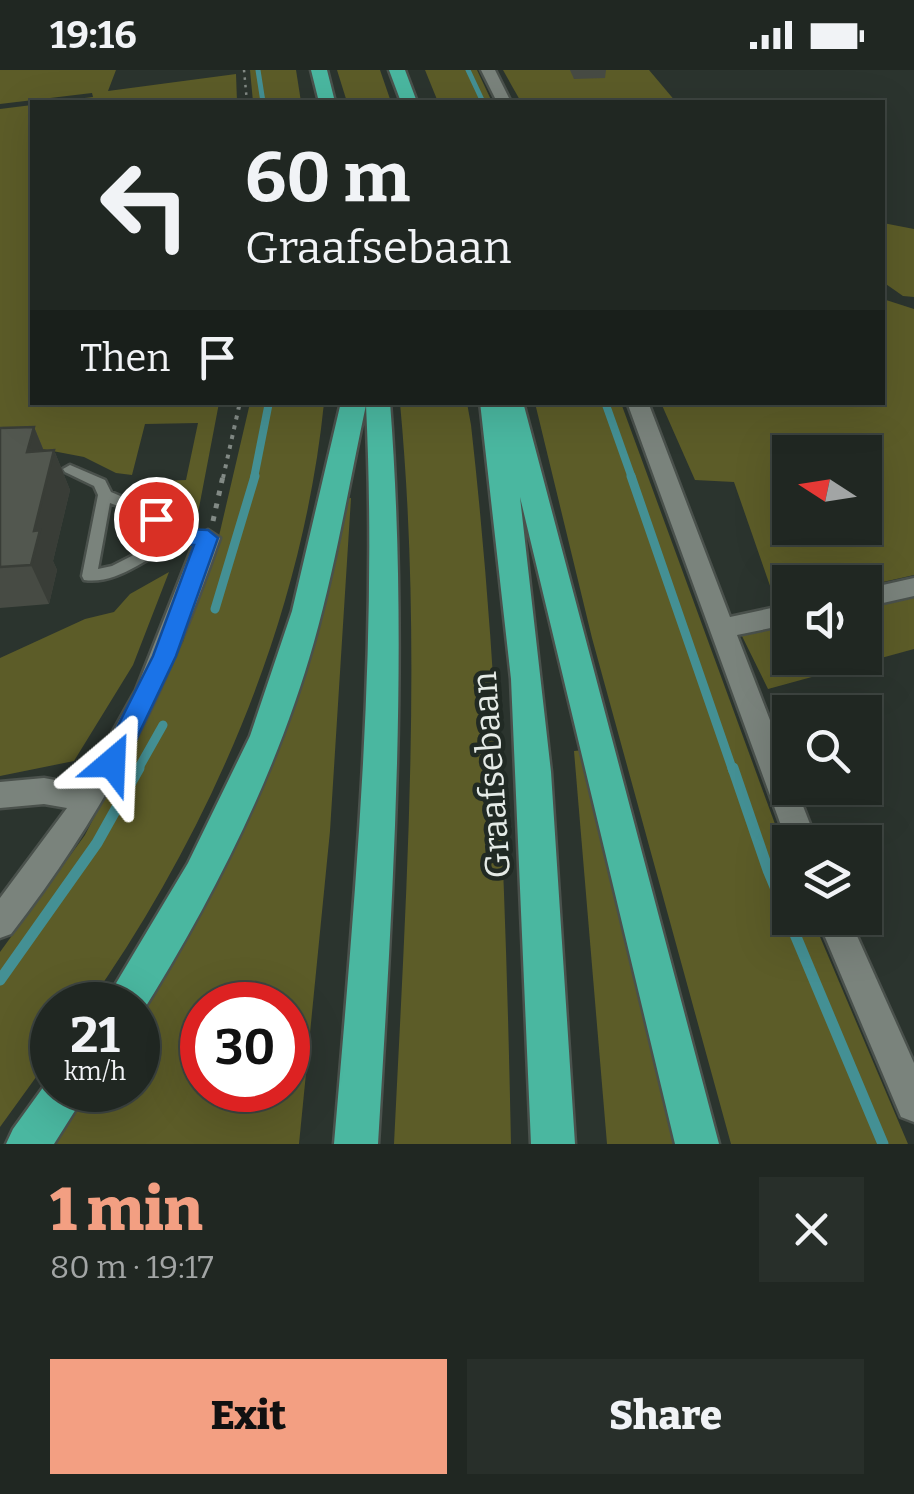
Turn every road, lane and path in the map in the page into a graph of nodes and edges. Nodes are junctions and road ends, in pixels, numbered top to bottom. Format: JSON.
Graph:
{"nodes":[{"id":1,"x":244,"y":70,"type":"edge"},
{"id":2,"x":320,"y":70,"type":"edge"},
{"id":3,"x":396,"y":70,"type":"edge"},
{"id":4,"x":488,"y":70,"type":"edge"},
{"id":5,"x":247,"y":100,"type":"edge"},
{"id":6,"x":328,"y":100,"type":"edge"},
{"id":7,"x":408,"y":100,"type":"edge"},
{"id":8,"x":503,"y":100,"type":"edge"},
{"id":9,"x":239,"y":405,"type":"edge"},
{"id":10,"x":353,"y":405,"type":"edge"},
{"id":11,"x":378,"y":405,"type":"edge"},
{"id":12,"x":492,"y":405,"type":"edge"},
{"id":13,"x":511,"y":405,"type":"edge"},
{"id":14,"x":638,"y":405,"type":"edge"},
{"id":15,"x":70,"y":469,"type":"dead end"},
{"id":16,"x":105,"y":495,"type":"junction"},
{"id":17,"x":194,"y":537,"type":"junction"},
{"id":18,"x":914,"y":587,"type":"edge"},
{"id":19,"x":882,"y":594,"type":"edge"},
{"id":20,"x":772,"y":618,"type":"edge"},
{"id":21,"x":722,"y":629,"type":"junction"},
{"id":22,"x":0,"y":795,"type":"edge"},
{"id":23,"x":89,"y":799,"type":"junction"},
{"id":24,"x":796,"y":825,"type":"edge"},
{"id":25,"x":0,"y":922,"type":"edge"},
{"id":26,"x":841,"y":935,"type":"edge"},
{"id":27,"x":137,"y":982,"type":"edge"},
{"id":28,"x":914,"y":1104,"type":"edge"},
{"id":29,"x":51,"y":1112,"type":"edge"},
{"id":30,"x":28,"y":1144,"type":"edge"},
{"id":31,"x":356,"y":1144,"type":"edge"},
{"id":32,"x":553,"y":1144,"type":"edge"},
{"id":33,"x":697,"y":1144,"type":"edge"}],
"edges":[{"from":1,"to":5,"type":"path"},
{"from":2,"to":6,"type":"highway"},
{"from":3,"to":7,"type":"highway"},
{"from":4,"to":8,"type":"street"},
{"from":9,"to":17,"type":"path"},
{"from":10,"to":27,"type":"highway"},
{"from":11,"to":31,"type":"highway"},
{"from":12,"to":32,"type":"highway","name":"Graafsebaan"},
{"from":13,"to":33,"type":"highway"},
{"from":14,"to":21,"type":"street"},
{"from":15,"to":16,"type":"lane"},
{"from":16,"to":17,"type":"lane"},
{"from":16,"to":17,"type":"lane"},
{"from":17,"to":23,"type":"street"},
{"from":18,"to":19,"type":"street"},
{"from":20,"to":21,"type":"street"},
{"from":21,"to":24,"type":"street"},
{"from":22,"to":23,"type":"street"},
{"from":23,"to":25,"type":"street"},
{"from":26,"to":28,"type":"street"},
{"from":29,"to":30,"type":"highway"}]}
